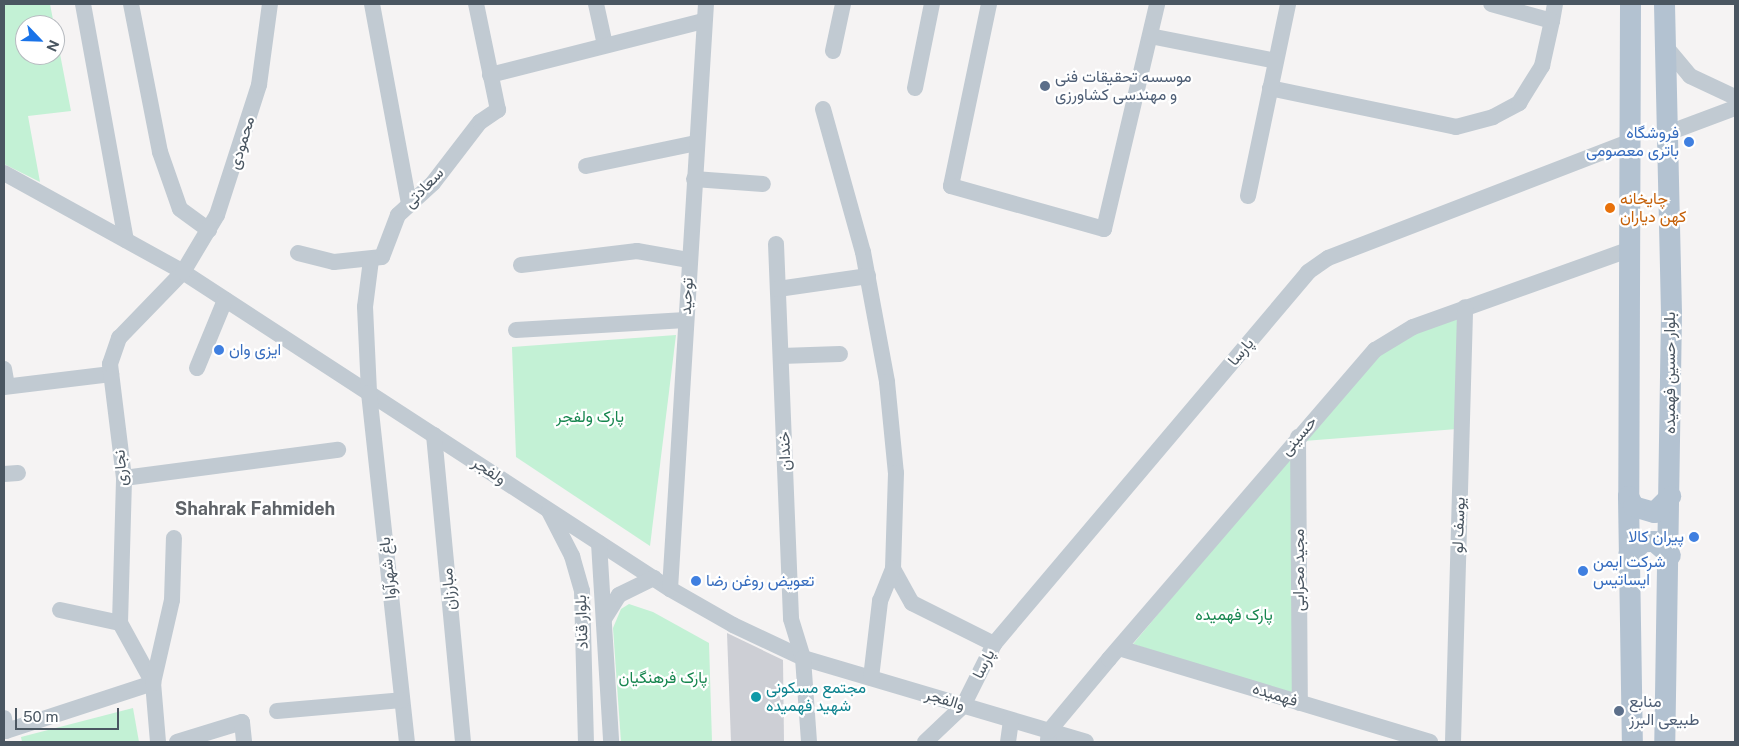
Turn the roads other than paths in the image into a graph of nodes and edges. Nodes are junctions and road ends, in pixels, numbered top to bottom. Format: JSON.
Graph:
{"nodes":[{"id":1,"x":83,"y":4,"type":"edge"},
{"id":2,"x":131,"y":4,"type":"edge"},
{"id":3,"x":270,"y":4,"type":"edge"},
{"id":4,"x":372,"y":4,"type":"edge"},
{"id":5,"x":476,"y":4,"type":"edge"},
{"id":6,"x":596,"y":4,"type":"edge"},
{"id":7,"x":706,"y":4,"type":"edge"},
{"id":8,"x":843,"y":4,"type":"edge"},
{"id":9,"x":932,"y":4,"type":"edge"},
{"id":10,"x":989,"y":4,"type":"edge"},
{"id":11,"x":1157,"y":4,"type":"edge"},
{"id":12,"x":1288,"y":4,"type":"edge"},
{"id":13,"x":1491,"y":4,"type":"edge"},
{"id":14,"x":1555,"y":4,"type":"edge"},
{"id":15,"x":1630,"y":4,"type":"edge"},
{"id":16,"x":1664,"y":4,"type":"edge"},
{"id":17,"x":703,"y":20,"type":"junction"},
{"id":18,"x":1552,"y":22,"type":"junction"},
{"id":19,"x":1150,"y":36,"type":"junction"},
{"id":20,"x":605,"y":45,"type":"junction"},
{"id":21,"x":1665,"y":46,"type":"junction"},
{"id":22,"x":832,"y":52,"type":"dead end"},
{"id":23,"x":1276,"y":61,"type":"junction"},
{"id":24,"x":490,"y":74,"type":"junction"},
{"id":25,"x":915,"y":88,"type":"dead end"},
{"id":26,"x":1270,"y":88,"type":"junction"},
{"id":27,"x":1735,"y":97,"type":"edge"},
{"id":28,"x":1735,"y":108,"type":"edge"},
{"id":29,"x":823,"y":109,"type":"dead end"},
{"id":30,"x":1668,"y":133,"type":"junction"},
{"id":31,"x":1629,"y":142,"type":"junction"},
{"id":32,"x":696,"y":143,"type":"junction"},
{"id":33,"x":586,"y":166,"type":"dead end"},
{"id":34,"x":4,"y":173,"type":"edge"},
{"id":35,"x":694,"y":179,"type":"junction"},
{"id":36,"x":763,"y":184,"type":"dead end"},
{"id":37,"x":1248,"y":196,"type":"dead end"},
{"id":38,"x":409,"y":203,"type":"junction"},
{"id":39,"x":209,"y":230,"type":"junction"},
{"id":40,"x":126,"y":240,"type":"junction"},
{"id":41,"x":776,"y":244,"type":"dead end"},
{"id":42,"x":1628,"y":250,"type":"junction"},
{"id":43,"x":298,"y":253,"type":"dead end"},
{"id":44,"x":372,"y":260,"type":"junction"},
{"id":45,"x":689,"y":260,"type":"junction"},
{"id":46,"x":521,"y":265,"type":"dead end"},
{"id":47,"x":183,"y":272,"type":"junction"},
{"id":48,"x":868,"y":276,"type":"junction"},
{"id":49,"x":778,"y":288,"type":"junction"},
{"id":50,"x":225,"y":300,"type":"junction"},
{"id":51,"x":1465,"y":307,"type":"junction"},
{"id":52,"x":686,"y":320,"type":"junction"},
{"id":53,"x":516,"y":330,"type":"dead end"},
{"id":54,"x":840,"y":354,"type":"dead end"},
{"id":55,"x":781,"y":356,"type":"junction"},
{"id":56,"x":197,"y":368,"type":"dead end"},
{"id":57,"x":4,"y":369,"type":"edge"},
{"id":58,"x":111,"y":374,"type":"junction"},
{"id":59,"x":5,"y":387,"type":"edge"},
{"id":60,"x":370,"y":393,"type":"junction"},
{"id":61,"x":434,"y":435,"type":"junction"},
{"id":62,"x":1298,"y":437,"type":"junction"},
{"id":63,"x":338,"y":450,"type":"dead end"},
{"id":64,"x":124,"y":478,"type":"junction"},
{"id":65,"x":1628,"y":496,"type":"junction"},
{"id":66,"x":1670,"y":496,"type":"junction"},
{"id":67,"x":548,"y":509,"type":"junction"},
{"id":68,"x":174,"y":538,"type":"dead end"},
{"id":69,"x":599,"y":543,"type":"junction"},
{"id":70,"x":1628,"y":556,"type":"junction"},
{"id":71,"x":1670,"y":556,"type":"junction"},
{"id":72,"x":893,"y":569,"type":"junction"},
{"id":73,"x":654,"y":578,"type":"junction"},
{"id":74,"x":670,"y":589,"type":"junction"},
{"id":75,"x":60,"y":610,"type":"dead end"},
{"id":76,"x":604,"y":619,"type":"junction"},
{"id":77,"x":120,"y":623,"type":"junction"},
{"id":78,"x":994,"y":644,"type":"junction"},
{"id":79,"x":1119,"y":648,"type":"junction"},
{"id":80,"x":803,"y":658,"type":"junction"},
{"id":81,"x":871,"y":678,"type":"junction"},
{"id":82,"x":153,"y":683,"type":"junction"},
{"id":83,"x":402,"y":700,"type":"junction"},
{"id":84,"x":1300,"y":703,"type":"junction"},
{"id":85,"x":963,"y":706,"type":"junction"},
{"id":86,"x":277,"y":711,"type":"dead end"},
{"id":87,"x":4,"y":718,"type":"edge"},
{"id":88,"x":1011,"y":720,"type":"junction"},
{"id":89,"x":1048,"y":737,"type":"edge"},
{"id":90,"x":158,"y":742,"type":"edge"},
{"id":91,"x":178,"y":742,"type":"edge"},
{"id":92,"x":244,"y":742,"type":"edge"},
{"id":93,"x":407,"y":742,"type":"edge"},
{"id":94,"x":463,"y":742,"type":"edge"},
{"id":95,"x":586,"y":742,"type":"edge"},
{"id":96,"x":611,"y":742,"type":"edge"},
{"id":97,"x":809,"y":742,"type":"edge"},
{"id":98,"x":925,"y":742,"type":"edge"},
{"id":99,"x":1008,"y":742,"type":"edge"},
{"id":100,"x":1086,"y":742,"type":"edge"},
{"id":101,"x":1430,"y":742,"type":"edge"},
{"id":102,"x":1453,"y":742,"type":"edge"},
{"id":103,"x":1632,"y":742,"type":"edge"},
{"id":104,"x":1664,"y":742,"type":"edge"}],
"edges":[{"from":1,"to":40,"type":"street"},
{"from":2,"to":39,"type":"street"},
{"from":3,"to":39,"type":"street","name":"محمودی"},
{"from":4,"to":38,"type":"street"},
{"from":5,"to":24,"type":"street"},
{"from":6,"to":20,"type":"street"},
{"from":7,"to":17,"type":"street","name":"توحید"},
{"from":8,"to":22,"type":"street"},
{"from":9,"to":25,"type":"street"},
{"from":10,"to":19,"type":"street"},
{"from":11,"to":19,"type":"street"},
{"from":12,"to":23,"type":"street"},
{"from":13,"to":18,"type":"street"},
{"from":14,"to":18,"type":"street"},
{"from":15,"to":31,"type":"main road"},
{"from":16,"to":21,"type":"main road","name":"بلوار حسین فهمیده"},
{"from":17,"to":20,"type":"street"},
{"from":17,"to":32,"type":"street","name":"توحید"},
{"from":18,"to":26,"type":"street"},
{"from":19,"to":23,"type":"street"},
{"from":20,"to":24,"type":"street"},
{"from":21,"to":27,"type":"street"},
{"from":21,"to":30,"type":"main road","name":"بلوار حسین فهمیده"},
{"from":23,"to":26,"type":"street"},
{"from":24,"to":38,"type":"street","name":"سعادتی"},
{"from":26,"to":37,"type":"street"},
{"from":28,"to":30,"type":"street"},
{"from":29,"to":48,"type":"street"},
{"from":30,"to":66,"type":"main road","name":"بلوار حسین فهمیده"},
{"from":31,"to":42,"type":"main road"},
{"from":31,"to":78,"type":"street","name":"پارسا"},
{"from":32,"to":33,"type":"street"},
{"from":32,"to":35,"type":"street","name":"توحید"},
{"from":34,"to":40,"type":"street","name":"ولفجر"},
{"from":35,"to":36,"type":"street"},
{"from":35,"to":45,"type":"street","name":"توحید"},
{"from":38,"to":44,"type":"street","name":"سعادتی"},
{"from":39,"to":47,"type":"street","name":"محمودی"},
{"from":40,"to":47,"type":"street","name":"ولفجر"},
{"from":41,"to":49,"type":"street","name":"خندان"},
{"from":42,"to":51,"type":"street","name":"حسینی"},
{"from":42,"to":65,"type":"main road"},
{"from":43,"to":44,"type":"street"},
{"from":44,"to":60,"type":"street","name":"باغ شهرآوا"},
{"from":45,"to":46,"type":"street"},
{"from":45,"to":52,"type":"street","name":"توحید"},
{"from":47,"to":50,"type":"street","name":"ولفجر"},
{"from":47,"to":58,"type":"street","name":"نجاری"},
{"from":48,"to":49,"type":"street"},
{"from":48,"to":72,"type":"street"},
{"from":49,"to":55,"type":"street","name":"خندان"},
{"from":50,"to":56,"type":"street"},
{"from":50,"to":60,"type":"street","name":"ولفجر"},
{"from":51,"to":62,"type":"street","name":"حسینی"},
{"from":51,"to":102,"type":"street","name":"یوسف لو"},
{"from":52,"to":53,"type":"street"},
{"from":52,"to":74,"type":"street","name":"توحید"},
{"from":54,"to":55,"type":"street"},
{"from":55,"to":80,"type":"street","name":"خندان"},
{"from":57,"to":59,"type":"street"},
{"from":58,"to":59,"type":"street"},
{"from":58,"to":64,"type":"street","name":"نجاری"},
{"from":60,"to":61,"type":"street","name":"ولفجر"},
{"from":60,"to":83,"type":"street","name":"باغ شهرآوا"},
{"from":61,"to":67,"type":"street","name":"ولفجر"},
{"from":61,"to":94,"type":"street","name":"مبارزان"},
{"from":62,"to":79,"type":"street","name":"حسینی"},
{"from":62,"to":84,"type":"street","name":"مجید محرابی"},
{"from":63,"to":64,"type":"street"},
{"from":64,"to":77,"type":"street","name":"نجاری"},
{"from":65,"to":66,"type":"main road"},
{"from":65,"to":70,"type":"main road"},
{"from":66,"to":71,"type":"main road","name":"بلوار حسین فهمیده"},
{"from":67,"to":69,"type":"street","name":"ولفجر"},
{"from":67,"to":95,"type":"street","name":"بلوار قناد"},
{"from":68,"to":82,"type":"street"},
{"from":69,"to":73,"type":"street","name":"ولفجر"},
{"from":69,"to":76,"type":"street","name":"بلوار قناد"},
{"from":70,"to":71,"type":"main road"},
{"from":70,"to":103,"type":"main road"},
{"from":71,"to":104,"type":"main road","name":"بلوار حسین فهمیده"},
{"from":72,"to":78,"type":"street"},
{"from":72,"to":81,"type":"street"},
{"from":73,"to":74,"type":"street","name":"ولفجر"},
{"from":73,"to":76,"type":"street"},
{"from":74,"to":80,"type":"street","name":"ولفجر"},
{"from":75,"to":77,"type":"street"},
{"from":76,"to":96,"type":"street","name":"بلوار قناد"},
{"from":77,"to":82,"type":"street"},
{"from":78,"to":85,"type":"street","name":"پارسا"},
{"from":79,"to":84,"type":"street","name":"فهمیده"},
{"from":79,"to":89,"type":"street","name":"حسینی"},
{"from":80,"to":81,"type":"street","name":"والفجر"},
{"from":80,"to":97,"type":"street","name":"خندان"},
{"from":81,"to":85,"type":"street","name":"والفجر"},
{"from":82,"to":87,"type":"street"},
{"from":82,"to":90,"type":"street"},
{"from":83,"to":86,"type":"street"},
{"from":83,"to":93,"type":"street","name":"باغ شهرآوا"},
{"from":84,"to":101,"type":"street","name":"فهمیده"},
{"from":85,"to":88,"type":"street","name":"والفجر"},
{"from":85,"to":98,"type":"street","name":"پارسا"},
{"from":88,"to":89,"type":"street","name":"والفجر"},
{"from":88,"to":99,"type":"street"},
{"from":89,"to":100,"type":"street","name":"والفجر"},
{"from":91,"to":92,"type":"street"}]}
